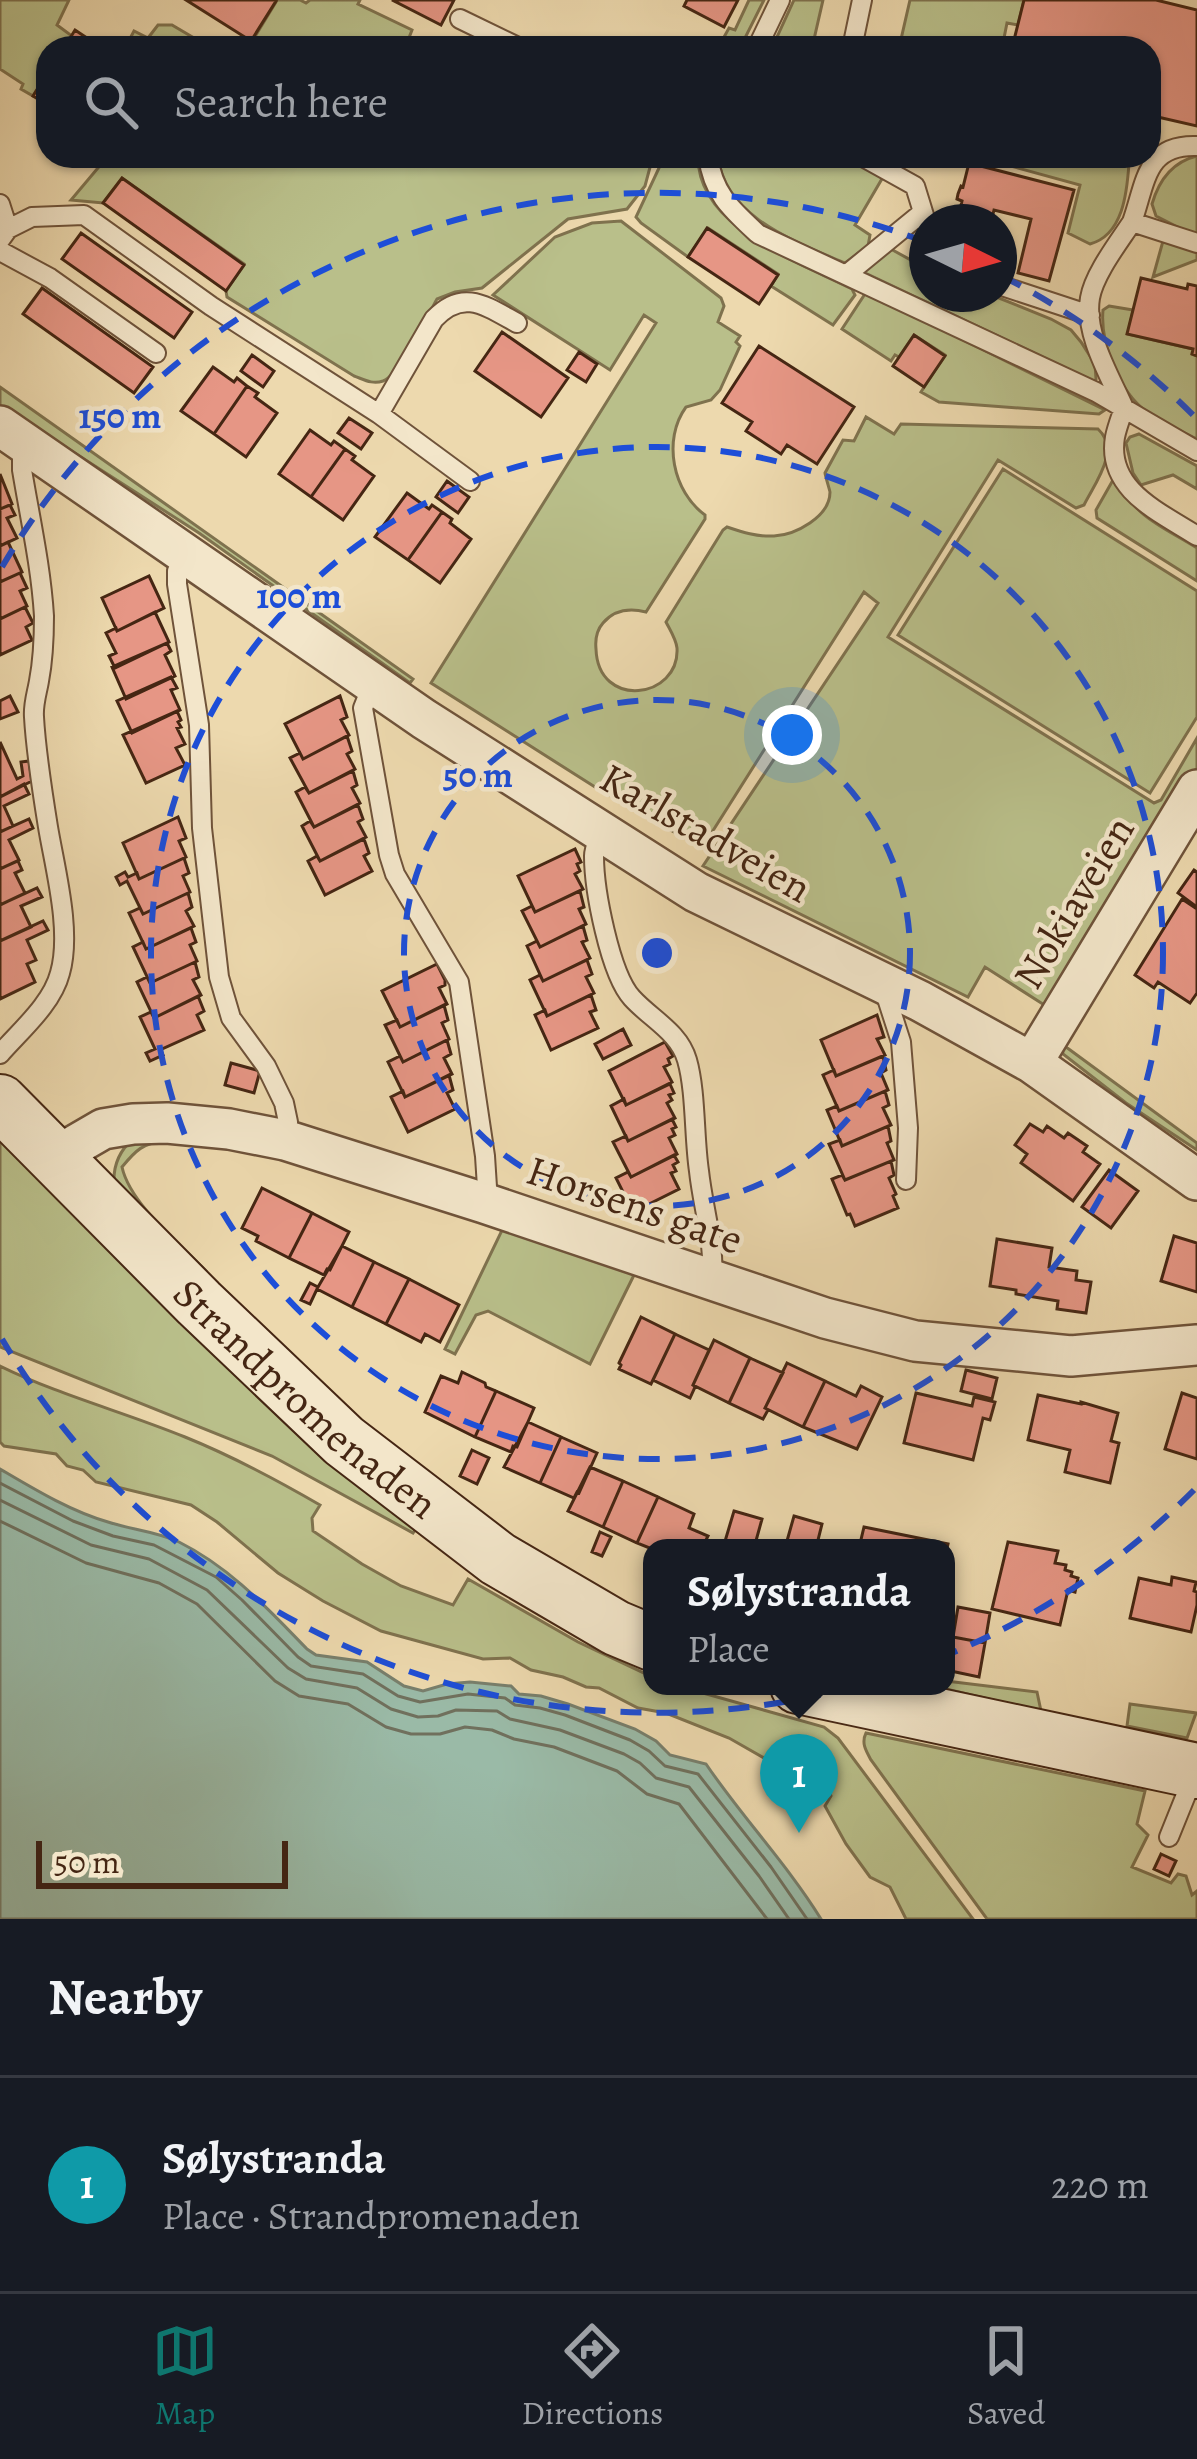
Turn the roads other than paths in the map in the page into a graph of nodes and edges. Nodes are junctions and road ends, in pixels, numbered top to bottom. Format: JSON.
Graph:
{"nodes":[{"id":1,"x":780,"y":0,"type":"edge"},
{"id":2,"x":862,"y":0,"type":"edge"},
{"id":3,"x":460,"y":20,"type":"dead end"},
{"id":4,"x":494,"y":36,"type":"edge"},
{"id":5,"x":763,"y":36,"type":"edge"},
{"id":6,"x":854,"y":36,"type":"edge"},
{"id":7,"x":1197,"y":146,"type":"edge"},
{"id":8,"x":1161,"y":153,"type":"edge"},
{"id":9,"x":710,"y":168,"type":"edge"},
{"id":10,"x":882,"y":168,"type":"edge"},
{"id":11,"x":1146,"y":168,"type":"edge"},
{"id":12,"x":0,"y":204,"type":"edge"},
{"id":13,"x":921,"y":204,"type":"edge"},
{"id":14,"x":1132,"y":222,"type":"junction"},
{"id":15,"x":909,"y":230,"type":"edge"},
{"id":16,"x":4,"y":235,"type":"edge"},
{"id":17,"x":1197,"y":243,"type":"edge"},
{"id":18,"x":0,"y":251,"type":"edge"},
{"id":19,"x":846,"y":275,"type":"junction"},
{"id":20,"x":1017,"y":291,"type":"edge"},
{"id":21,"x":1090,"y":315,"type":"junction"},
{"id":22,"x":517,"y":323,"type":"dead end"},
{"id":23,"x":156,"y":352,"type":"dead end"},
{"id":24,"x":1124,"y":408,"type":"junction"},
{"id":25,"x":380,"y":414,"type":"junction"},
{"id":26,"x":14,"y":436,"type":"edge"},
{"id":27,"x":1197,"y":451,"type":"edge"},
{"id":28,"x":470,"y":481,"type":"dead end"},
{"id":29,"x":1197,"y":536,"type":"edge"},
{"id":30,"x":185,"y":554,"type":"junction"},
{"id":31,"x":373,"y":683,"type":"junction"},
{"id":32,"x":1197,"y":790,"type":"edge"},
{"id":33,"x":602,"y":830,"type":"junction"},
{"id":34,"x":881,"y":981,"type":"junction"},
{"id":35,"x":0,"y":1054,"type":"edge"},
{"id":36,"x":1032,"y":1063,"type":"junction"},
{"id":37,"x":0,"y":1102,"type":"edge"},
{"id":38,"x":285,"y":1140,"type":"junction"},
{"id":39,"x":53,"y":1158,"type":"junction"},
{"id":40,"x":907,"y":1180,"type":"dead end"},
{"id":41,"x":1197,"y":1180,"type":"edge"},
{"id":42,"x":484,"y":1203,"type":"junction"},
{"id":43,"x":712,"y":1281,"type":"junction"},
{"id":44,"x":1197,"y":1345,"type":"edge"},
{"id":45,"x":643,"y":1638,"type":"edge"},
{"id":46,"x":841,"y":1695,"type":"edge"},
{"id":47,"x":1197,"y":1770,"type":"edge"},
{"id":48,"x":1169,"y":1837,"type":"dead end"}],
"edges":[{"from":1,"to":5,"type":"lane"},
{"from":2,"to":6,"type":"lane"},
{"from":3,"to":4,"type":"lane"},
{"from":7,"to":8,"type":"lane"},
{"from":9,"to":19,"type":"lane"},
{"from":10,"to":13,"type":"lane"},
{"from":11,"to":14,"type":"lane"},
{"from":12,"to":16,"type":"lane"},
{"from":14,"to":17,"type":"lane"},
{"from":14,"to":21,"type":"lane"},
{"from":15,"to":19,"type":"lane"},
{"from":16,"to":25,"type":"lane"},
{"from":18,"to":23,"type":"lane"},
{"from":19,"to":24,"type":"lane"},
{"from":20,"to":21,"type":"lane"},
{"from":21,"to":24,"type":"lane"},
{"from":22,"to":25,"type":"lane"},
{"from":24,"to":27,"type":"lane"},
{"from":24,"to":29,"type":"lane"},
{"from":25,"to":28,"type":"lane"},
{"from":26,"to":30,"type":"street","name":"Karlstadveien"},
{"from":26,"to":35,"type":"lane"},
{"from":30,"to":31,"type":"street","name":"Karlstadveien"},
{"from":30,"to":38,"type":"lane"},
{"from":31,"to":33,"type":"street","name":"Karlstadveien"},
{"from":31,"to":42,"type":"lane"},
{"from":32,"to":36,"type":"street","name":"Nokiaveien"},
{"from":33,"to":34,"type":"street","name":"Karlstadveien"},
{"from":33,"to":43,"type":"lane"},
{"from":34,"to":36,"type":"street","name":"Karlstadveien"},
{"from":34,"to":40,"type":"lane"},
{"from":36,"to":41,"type":"street","name":"Karlstadveien"},
{"from":37,"to":39,"type":"street","name":"Strandpromenaden"},
{"from":38,"to":39,"type":"street","name":"Horsens gate"},
{"from":38,"to":42,"type":"street","name":"Horsens gate"},
{"from":39,"to":45,"type":"street","name":"Strandpromenaden"},
{"from":42,"to":43,"type":"street","name":"Horsens gate"},
{"from":43,"to":44,"type":"street","name":"Horsens gate"},
{"from":46,"to":47,"type":"street"},
{"from":47,"to":48,"type":"lane"}]}
